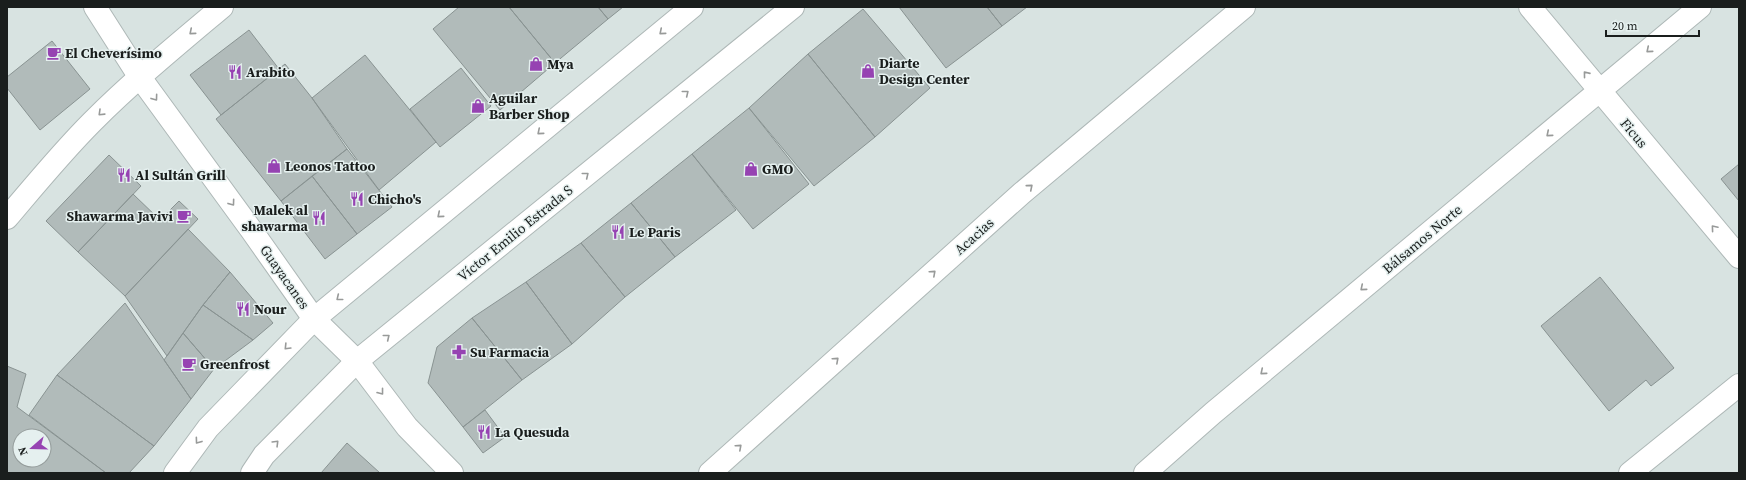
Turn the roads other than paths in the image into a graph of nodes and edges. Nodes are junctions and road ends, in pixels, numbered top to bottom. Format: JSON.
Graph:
{"nodes":[{"id":1,"x":95,"y":7,"type":"edge"},
{"id":2,"x":222,"y":7,"type":"edge"},
{"id":3,"x":692,"y":7,"type":"edge"},
{"id":4,"x":793,"y":7,"type":"edge"},
{"id":5,"x":1244,"y":7,"type":"edge"},
{"id":6,"x":1530,"y":7,"type":"edge"},
{"id":7,"x":1700,"y":7,"type":"edge"},
{"id":8,"x":139,"y":76,"type":"junction"},
{"id":9,"x":1600,"y":92,"type":"junction"},
{"id":10,"x":7,"y":218,"type":"edge"},
{"id":11,"x":1739,"y":257,"type":"edge"},
{"id":12,"x":314,"y":319,"type":"junction"},
{"id":13,"x":357,"y":361,"type":"junction"},
{"id":14,"x":1739,"y":385,"type":"edge"},
{"id":15,"x":175,"y":473,"type":"edge"},
{"id":16,"x":252,"y":473,"type":"edge"},
{"id":17,"x":452,"y":473,"type":"edge"},
{"id":18,"x":710,"y":473,"type":"edge"},
{"id":19,"x":1145,"y":473,"type":"edge"},
{"id":20,"x":1630,"y":473,"type":"edge"}],
"edges":[{"from":1,"to":8,"type":"street","name":"Guayacanes"},
{"from":2,"to":8,"type":"street","one_way":true},
{"from":3,"to":12,"type":"street","one_way":true},
{"from":13,"to":4,"type":"street","name":"Víctor Emilio Estrada S","one_way":true},
{"from":18,"to":5,"type":"street","name":"Acacias","one_way":true},
{"from":9,"to":6,"type":"street","name":"Ficus","one_way":true},
{"from":7,"to":9,"type":"street","name":"Bálsamos Norte","one_way":true},
{"from":8,"to":10,"type":"street","one_way":true},
{"from":8,"to":12,"type":"street","name":"Guayacanes","one_way":true},
{"from":11,"to":9,"type":"street","name":"Ficus","one_way":true},
{"from":9,"to":19,"type":"street","name":"Bálsamos Norte","one_way":true},
{"from":12,"to":13,"type":"street","name":"Guayacanes"},
{"from":12,"to":15,"type":"street","one_way":true},
{"from":16,"to":13,"type":"street","name":"Víctor Emilio Estrada S","one_way":true},
{"from":13,"to":17,"type":"street","name":"Guayacanes","one_way":true},
{"from":14,"to":20,"type":"street"}]}
